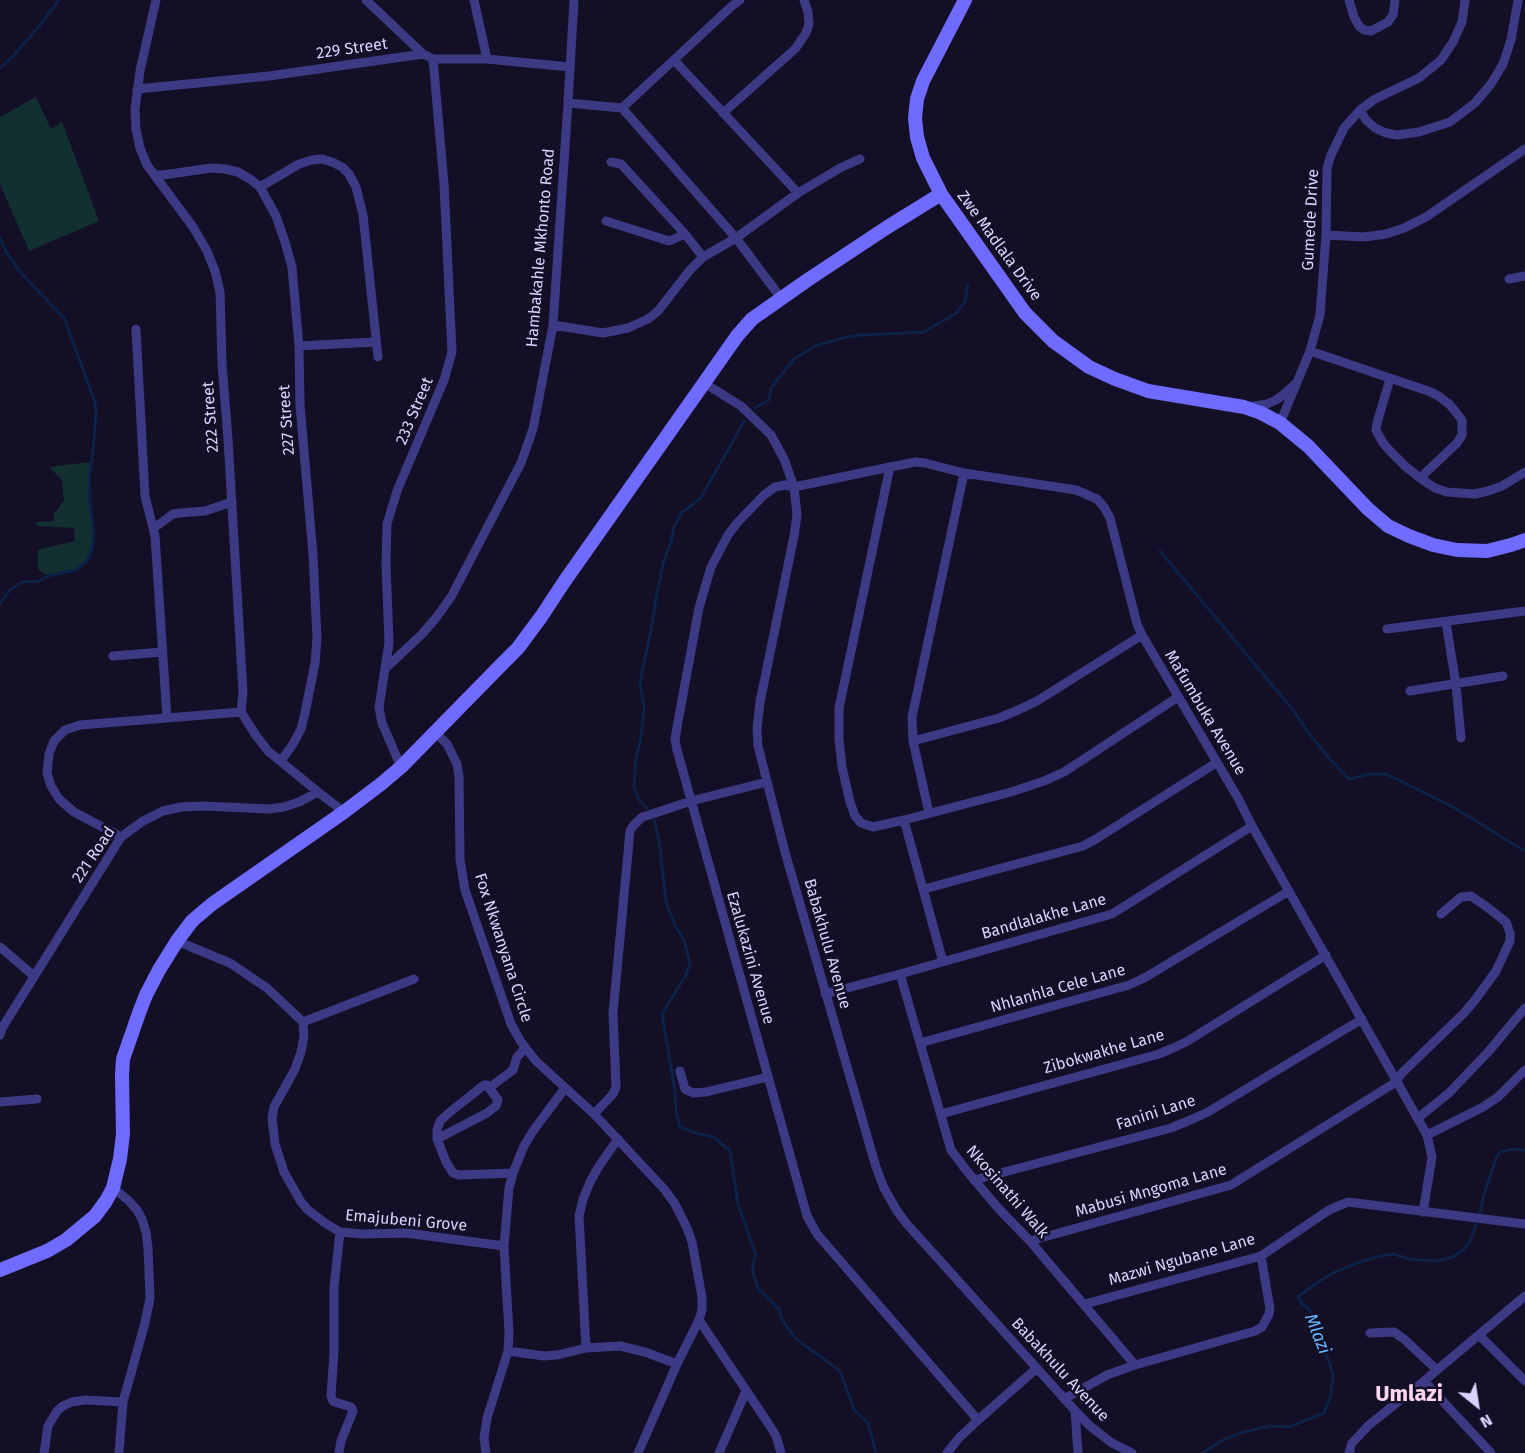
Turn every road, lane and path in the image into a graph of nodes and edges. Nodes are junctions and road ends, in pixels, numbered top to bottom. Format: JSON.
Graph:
{"nodes":[{"id":1,"x":156,"y":0,"type":"edge"},
{"id":2,"x":366,"y":0,"type":"edge"},
{"id":3,"x":474,"y":0,"type":"edge"},
{"id":4,"x":574,"y":0,"type":"edge"},
{"id":5,"x":740,"y":0,"type":"edge"},
{"id":6,"x":804,"y":0,"type":"edge"},
{"id":7,"x":965,"y":0,"type":"edge"},
{"id":8,"x":1348,"y":0,"type":"edge"},
{"id":9,"x":1395,"y":0,"type":"edge"},
{"id":10,"x":1465,"y":0,"type":"edge"},
{"id":11,"x":1518,"y":0,"type":"edge"},
{"id":12,"x":423,"y":54,"type":"junction"},
{"id":13,"x":433,"y":59,"type":"junction"},
{"id":14,"x":487,"y":60,"type":"junction"},
{"id":15,"x":674,"y":60,"type":"junction"},
{"id":16,"x":570,"y":67,"type":"junction"},
{"id":17,"x":137,"y":89,"type":"junction"},
{"id":18,"x":568,"y":103,"type":"junction"},
{"id":19,"x":622,"y":108,"type":"junction"},
{"id":20,"x":1360,"y":110,"type":"junction"},
{"id":21,"x":723,"y":113,"type":"junction"},
{"id":22,"x":1525,"y":149,"type":"edge"},
{"id":23,"x":860,"y":159,"type":"dead end"},
{"id":24,"x":611,"y":162,"type":"dead end"},
{"id":25,"x":155,"y":175,"type":"junction"},
{"id":26,"x":260,"y":187,"type":"junction"},
{"id":27,"x":798,"y":194,"type":"junction"},
{"id":28,"x":941,"y":194,"type":"junction"},
{"id":29,"x":606,"y":221,"type":"dead end"},
{"id":30,"x":685,"y":234,"type":"junction"},
{"id":31,"x":1326,"y":234,"type":"junction"},
{"id":32,"x":736,"y":238,"type":"junction"},
{"id":33,"x":703,"y":257,"type":"junction"},
{"id":34,"x":1525,"y":276,"type":"edge"},
{"id":35,"x":1509,"y":279,"type":"dead end"},
{"id":36,"x":781,"y":298,"type":"junction"},
{"id":37,"x":553,"y":325,"type":"junction"},
{"id":38,"x":136,"y":329,"type":"dead end"},
{"id":39,"x":375,"y":342,"type":"junction"},
{"id":40,"x":299,"y":346,"type":"junction"},
{"id":41,"x":1310,"y":351,"type":"junction"},
{"id":42,"x":378,"y":357,"type":"dead end"},
{"id":43,"x":1390,"y":379,"type":"junction"},
{"id":44,"x":1297,"y":382,"type":"junction"},
{"id":45,"x":704,"y":383,"type":"junction"},
{"id":46,"x":1244,"y":407,"type":"junction"},
{"id":47,"x":1280,"y":423,"type":"junction"},
{"id":48,"x":890,"y":467,"type":"junction"},
{"id":49,"x":1525,"y":471,"type":"edge"},
{"id":50,"x":964,"y":473,"type":"junction"},
{"id":51,"x":1420,"y":478,"type":"junction"},
{"id":52,"x":794,"y":487,"type":"junction"},
{"id":53,"x":232,"y":502,"type":"junction"},
{"id":54,"x":154,"y":528,"type":"junction"},
{"id":55,"x":1525,"y":540,"type":"edge"},
{"id":56,"x":1525,"y":611,"type":"edge"},
{"id":57,"x":1446,"y":622,"type":"junction"},
{"id":58,"x":1387,"y":629,"type":"dead end"},
{"id":59,"x":1142,"y":635,"type":"junction"},
{"id":60,"x":164,"y":652,"type":"junction"},
{"id":61,"x":113,"y":656,"type":"dead end"},
{"id":62,"x":386,"y":668,"type":"junction"},
{"id":63,"x":1503,"y":676,"type":"dead end"},
{"id":64,"x":1456,"y":685,"type":"junction"},
{"id":65,"x":1410,"y":691,"type":"dead end"},
{"id":66,"x":1178,"y":697,"type":"junction"},
{"id":67,"x":241,"y":712,"type":"junction"},
{"id":68,"x":167,"y":718,"type":"junction"},
{"id":69,"x":435,"y":732,"type":"junction"},
{"id":70,"x":1461,"y":738,"type":"dead end"},
{"id":71,"x":913,"y":741,"type":"junction"},
{"id":72,"x":281,"y":761,"type":"junction"},
{"id":73,"x":1216,"y":763,"type":"junction"},
{"id":74,"x":401,"y":767,"type":"junction"},
{"id":75,"x":767,"y":782,"type":"junction"},
{"id":76,"x":318,"y":792,"type":"junction"},
{"id":77,"x":691,"y":801,"type":"junction"},
{"id":78,"x":344,"y":812,"type":"junction"},
{"id":79,"x":929,"y":813,"type":"junction"},
{"id":80,"x":904,"y":820,"type":"junction"},
{"id":81,"x":1252,"y":826,"type":"junction"},
{"id":82,"x":121,"y":837,"type":"junction"},
{"id":83,"x":924,"y":889,"type":"junction"},
{"id":84,"x":1289,"y":891,"type":"junction"},
{"id":85,"x":1441,"y":914,"type":"dead end"},
{"id":86,"x":177,"y":941,"type":"junction"},
{"id":87,"x":0,"y":947,"type":"edge"},
{"id":88,"x":1326,"y":955,"type":"junction"},
{"id":89,"x":944,"y":962,"type":"junction"},
{"id":90,"x":900,"y":974,"type":"junction"},
{"id":91,"x":33,"y":976,"type":"junction"},
{"id":92,"x":414,"y":979,"type":"dead end"},
{"id":93,"x":825,"y":994,"type":"junction"},
{"id":94,"x":1525,"y":1008,"type":"edge"},
{"id":95,"x":1362,"y":1019,"type":"junction"},
{"id":96,"x":303,"y":1022,"type":"junction"},
{"id":97,"x":0,"y":1035,"type":"edge"},
{"id":98,"x":920,"y":1043,"type":"junction"},
{"id":99,"x":525,"y":1048,"type":"junction"},
{"id":100,"x":1525,"y":1070,"type":"edge"},
{"id":101,"x":680,"y":1071,"type":"dead end"},
{"id":102,"x":768,"y":1077,"type":"junction"},
{"id":103,"x":1396,"y":1082,"type":"junction"},
{"id":104,"x":489,"y":1088,"type":"junction"},
{"id":105,"x":565,"y":1088,"type":"junction"},
{"id":106,"x":37,"y":1099,"type":"dead end"},
{"id":107,"x":0,"y":1102,"type":"edge"},
{"id":108,"x":594,"y":1114,"type":"junction"},
{"id":109,"x":941,"y":1114,"type":"junction"},
{"id":110,"x":1418,"y":1118,"type":"junction"},
{"id":111,"x":1427,"y":1135,"type":"junction"},
{"id":112,"x":437,"y":1139,"type":"junction"},
{"id":113,"x":618,"y":1139,"type":"junction"},
{"id":114,"x":513,"y":1173,"type":"junction"},
{"id":115,"x":974,"y":1180,"type":"junction"},
{"id":116,"x":113,"y":1188,"type":"junction"},
{"id":117,"x":1424,"y":1212,"type":"junction"},
{"id":118,"x":1525,"y":1224,"type":"edge"},
{"id":119,"x":340,"y":1232,"type":"junction"},
{"id":120,"x":1030,"y":1241,"type":"junction"},
{"id":121,"x":504,"y":1246,"type":"junction"},
{"id":122,"x":1261,"y":1256,"type":"junction"},
{"id":123,"x":0,"y":1270,"type":"edge"},
{"id":124,"x":1525,"y":1296,"type":"edge"},
{"id":125,"x":1085,"y":1304,"type":"junction"},
{"id":126,"x":699,"y":1320,"type":"junction"},
{"id":127,"x":1370,"y":1333,"type":"dead end"},
{"id":128,"x":1479,"y":1335,"type":"junction"},
{"id":129,"x":586,"y":1348,"type":"junction"},
{"id":130,"x":508,"y":1351,"type":"junction"},
{"id":131,"x":677,"y":1364,"type":"junction"},
{"id":132,"x":1136,"y":1365,"type":"junction"},
{"id":133,"x":1036,"y":1368,"type":"junction"},
{"id":134,"x":1437,"y":1370,"type":"junction"},
{"id":135,"x":1424,"y":1381,"type":"junction"},
{"id":136,"x":1525,"y":1381,"type":"edge"},
{"id":137,"x":746,"y":1392,"type":"junction"},
{"id":138,"x":1064,"y":1398,"type":"junction"},
{"id":139,"x":123,"y":1402,"type":"junction"},
{"id":140,"x":1075,"y":1411,"type":"junction"},
{"id":141,"x":978,"y":1420,"type":"junction"},
{"id":142,"x":339,"y":1452,"type":"edge"},
{"id":143,"x":44,"y":1453,"type":"edge"},
{"id":144,"x":119,"y":1453,"type":"edge"},
{"id":145,"x":486,"y":1453,"type":"edge"},
{"id":146,"x":638,"y":1453,"type":"edge"},
{"id":147,"x":719,"y":1453,"type":"edge"},
{"id":148,"x":781,"y":1453,"type":"edge"},
{"id":149,"x":947,"y":1453,"type":"edge"},
{"id":150,"x":1078,"y":1453,"type":"edge"},
{"id":151,"x":1132,"y":1453,"type":"edge"},
{"id":152,"x":1348,"y":1453,"type":"edge"},
{"id":153,"x":1491,"y":1453,"type":"edge"}],
"edges":[{"from":1,"to":17,"type":"street","name":"222 Street"},
{"from":2,"to":12,"type":"street"},
{"from":3,"to":14,"type":"street"},
{"from":4,"to":16,"type":"street","name":"Hambakahle Mkhonto Road"},
{"from":5,"to":15,"type":"street"},
{"from":6,"to":21,"type":"street"},
{"from":7,"to":28,"type":"street","name":"Zwe Madlala Drive"},
{"from":8,"to":9,"type":"street"},
{"from":10,"to":20,"type":"street","name":"Gumede Drive"},
{"from":11,"to":20,"type":"street"},
{"from":12,"to":13,"type":"street"},
{"from":12,"to":17,"type":"street","name":"229 Street"},
{"from":13,"to":14,"type":"street"},
{"from":13,"to":62,"type":"street","name":"233 Street"},
{"from":14,"to":16,"type":"street"},
{"from":15,"to":19,"type":"street"},
{"from":15,"to":21,"type":"street"},
{"from":16,"to":18,"type":"street","name":"Hambakahle Mkhonto Road"},
{"from":17,"to":25,"type":"street","name":"222 Street"},
{"from":18,"to":19,"type":"street"},
{"from":18,"to":37,"type":"street","name":"Hambakahle Mkhonto Road"},
{"from":19,"to":32,"type":"street"},
{"from":20,"to":31,"type":"street","name":"Gumede Drive"},
{"from":21,"to":27,"type":"street"},
{"from":22,"to":31,"type":"street"},
{"from":23,"to":27,"type":"street"},
{"from":24,"to":30,"type":"street"},
{"from":25,"to":26,"type":"street","name":"227 Street"},
{"from":25,"to":53,"type":"street","name":"222 Street"},
{"from":26,"to":39,"type":"street"},
{"from":26,"to":40,"type":"street","name":"227 Street"},
{"from":27,"to":32,"type":"street"},
{"from":28,"to":36,"type":"street"},
{"from":28,"to":46,"type":"street","name":"Zwe Madlala Drive"},
{"from":29,"to":30,"type":"street"},
{"from":30,"to":33,"type":"street"},
{"from":31,"to":41,"type":"street","name":"Gumede Drive"},
{"from":32,"to":33,"type":"street"},
{"from":32,"to":36,"type":"street"},
{"from":33,"to":37,"type":"street"},
{"from":34,"to":35,"type":"street"},
{"from":36,"to":45,"type":"street"},
{"from":37,"to":62,"type":"street","name":"Hambakahle Mkhonto Road"},
{"from":38,"to":54,"type":"street"},
{"from":39,"to":40,"type":"street"},
{"from":39,"to":42,"type":"street"},
{"from":40,"to":72,"type":"street","name":"227 Street"},
{"from":41,"to":43,"type":"street"},
{"from":41,"to":44,"type":"street","name":"Gumede Drive"},
{"from":43,"to":51,"type":"street"},
{"from":43,"to":51,"type":"street"},
{"from":44,"to":46,"type":"street"},
{"from":44,"to":47,"type":"street","name":"Gumede Drive"},
{"from":45,"to":52,"type":"street","name":"Babakhulu Avenue"},
{"from":45,"to":69,"type":"street"},
{"from":46,"to":47,"type":"street","name":"Zwe Madlala Drive"},
{"from":47,"to":55,"type":"street","name":"Zwe Madlala Drive"},
{"from":48,"to":50,"type":"street","name":"Mafumbuka Avenue"},
{"from":48,"to":52,"type":"street","name":"Mafumbuka Avenue"},
{"from":48,"to":80,"type":"street"},
{"from":49,"to":51,"type":"street"},
{"from":50,"to":59,"type":"street","name":"Mafumbuka Avenue"},
{"from":50,"to":71,"type":"street"},
{"from":52,"to":75,"type":"street","name":"Babakhulu Avenue"},
{"from":52,"to":77,"type":"street","name":"Ezalukazini Avenue"},
{"from":53,"to":54,"type":"street"},
{"from":53,"to":67,"type":"street","name":"222 Street"},
{"from":54,"to":60,"type":"street"},
{"from":56,"to":57,"type":"street"},
{"from":57,"to":58,"type":"street"},
{"from":57,"to":64,"type":"street"},
{"from":59,"to":66,"type":"street","name":"Mafumbuka Avenue"},
{"from":59,"to":71,"type":"street"},
{"from":60,"to":61,"type":"street"},
{"from":60,"to":68,"type":"street"},
{"from":62,"to":74,"type":"street","name":"233 Street"},
{"from":63,"to":64,"type":"street"},
{"from":64,"to":65,"type":"street"},
{"from":64,"to":70,"type":"street"},
{"from":66,"to":73,"type":"street","name":"Mafumbuka Avenue"},
{"from":66,"to":79,"type":"street"},
{"from":67,"to":68,"type":"street"},
{"from":67,"to":72,"type":"street"},
{"from":68,"to":82,"type":"street"},
{"from":69,"to":74,"type":"street"},
{"from":69,"to":99,"type":"street","name":"Fox Nkwanyana Circle"},
{"from":71,"to":79,"type":"street"},
{"from":72,"to":76,"type":"street"},
{"from":73,"to":81,"type":"street","name":"Mafumbuka Avenue"},
{"from":73,"to":83,"type":"street"},
{"from":74,"to":78,"type":"street"},
{"from":75,"to":77,"type":"street"},
{"from":75,"to":93,"type":"street","name":"Babakhulu Avenue"},
{"from":76,"to":78,"type":"street"},
{"from":76,"to":82,"type":"street","name":"221 Road"},
{"from":77,"to":102,"type":"street","name":"Ezalukazini Avenue"},
{"from":77,"to":108,"type":"street"},
{"from":78,"to":86,"type":"street"},
{"from":79,"to":80,"type":"street"},
{"from":80,"to":83,"type":"street"},
{"from":81,"to":84,"type":"street","name":"Mafumbuka Avenue"},
{"from":81,"to":89,"type":"street","name":"Bandlalakhe Lane"},
{"from":82,"to":91,"type":"street","name":"221 Road"},
{"from":83,"to":89,"type":"street"},
{"from":84,"to":88,"type":"street","name":"Mafumbuka Avenue"},
{"from":84,"to":98,"type":"street","name":"Nhlanhla Cele Lane"},
{"from":85,"to":103,"type":"street","name":"Mabusi Mngoma Lane"},
{"from":86,"to":96,"type":"street"},
{"from":86,"to":116,"type":"street"},
{"from":87,"to":91,"type":"street"},
{"from":88,"to":95,"type":"street","name":"Mafumbuka Avenue"},
{"from":88,"to":109,"type":"street","name":"Zibokwakhe Lane"},
{"from":89,"to":90,"type":"street","name":"Bandlalakhe Lane"},
{"from":90,"to":93,"type":"street","name":"Bandlalakhe Lane"},
{"from":90,"to":98,"type":"street","name":"Nkosinathi Walk"},
{"from":91,"to":97,"type":"street","name":"221 Road"},
{"from":92,"to":96,"type":"street"},
{"from":93,"to":133,"type":"street","name":"Babakhulu Avenue"},
{"from":94,"to":110,"type":"street"},
{"from":95,"to":103,"type":"street","name":"Mafumbuka Avenue"},
{"from":95,"to":115,"type":"street","name":"Fanini Lane"},
{"from":96,"to":119,"type":"street","name":"Emajubeni Grove"},
{"from":98,"to":109,"type":"street","name":"Nkosinathi Walk"},
{"from":99,"to":104,"type":"street"},
{"from":99,"to":105,"type":"street","name":"Fox Nkwanyana Circle"},
{"from":100,"to":111,"type":"street"},
{"from":101,"to":102,"type":"street"},
{"from":102,"to":141,"type":"street","name":"Ezalukazini Avenue"},
{"from":103,"to":110,"type":"street","name":"Mafumbuka Avenue"},
{"from":103,"to":120,"type":"street","name":"Mabusi Mngoma Lane"},
{"from":104,"to":112,"type":"street"},
{"from":104,"to":112,"type":"street"},
{"from":105,"to":108,"type":"street","name":"Fox Nkwanyana Circle"},
{"from":105,"to":114,"type":"street"},
{"from":106,"to":107,"type":"street"},
{"from":108,"to":113,"type":"street","name":"Fox Nkwanyana Circle"},
{"from":109,"to":115,"type":"street","name":"Nkosinathi Walk"},
{"from":110,"to":111,"type":"street","name":"Mafumbuka Avenue"},
{"from":111,"to":117,"type":"street","name":"Mafumbuka Avenue"},
{"from":112,"to":114,"type":"street"},
{"from":113,"to":126,"type":"street","name":"Fox Nkwanyana Circle"},
{"from":113,"to":129,"type":"street"},
{"from":114,"to":121,"type":"street"},
{"from":115,"to":120,"type":"street","name":"Nkosinathi Walk"},
{"from":116,"to":123,"type":"street"},
{"from":116,"to":139,"type":"street"},
{"from":117,"to":118,"type":"street","name":"Mazwi Ngubane Lane"},
{"from":117,"to":122,"type":"street","name":"Mazwi Ngubane Lane"},
{"from":119,"to":121,"type":"street","name":"Emajubeni Grove"},
{"from":119,"to":142,"type":"street"},
{"from":120,"to":125,"type":"street","name":"Nkosinathi Walk"},
{"from":121,"to":130,"type":"street"},
{"from":122,"to":125,"type":"street","name":"Mazwi Ngubane Lane"},
{"from":122,"to":132,"type":"street"},
{"from":124,"to":128,"type":"street"},
{"from":125,"to":132,"type":"street","name":"Nkosinathi Walk"},
{"from":126,"to":131,"type":"street"},
{"from":126,"to":137,"type":"street"},
{"from":127,"to":134,"type":"street"},
{"from":128,"to":134,"type":"street"},
{"from":128,"to":136,"type":"street"},
{"from":129,"to":130,"type":"street"},
{"from":129,"to":131,"type":"street"},
{"from":130,"to":145,"type":"street"},
{"from":131,"to":146,"type":"street"},
{"from":132,"to":138,"type":"street"},
{"from":133,"to":138,"type":"street","name":"Babakhulu Avenue"},
{"from":133,"to":141,"type":"street"},
{"from":134,"to":135,"type":"street"},
{"from":135,"to":152,"type":"street"},
{"from":135,"to":153,"type":"street"},
{"from":137,"to":147,"type":"street"},
{"from":137,"to":148,"type":"street"},
{"from":138,"to":140,"type":"street","name":"Babakhulu Avenue"},
{"from":139,"to":143,"type":"street"},
{"from":139,"to":144,"type":"street"},
{"from":140,"to":150,"type":"street"},
{"from":140,"to":151,"type":"street","name":"Babakhulu Avenue"},
{"from":141,"to":149,"type":"street"}]}
